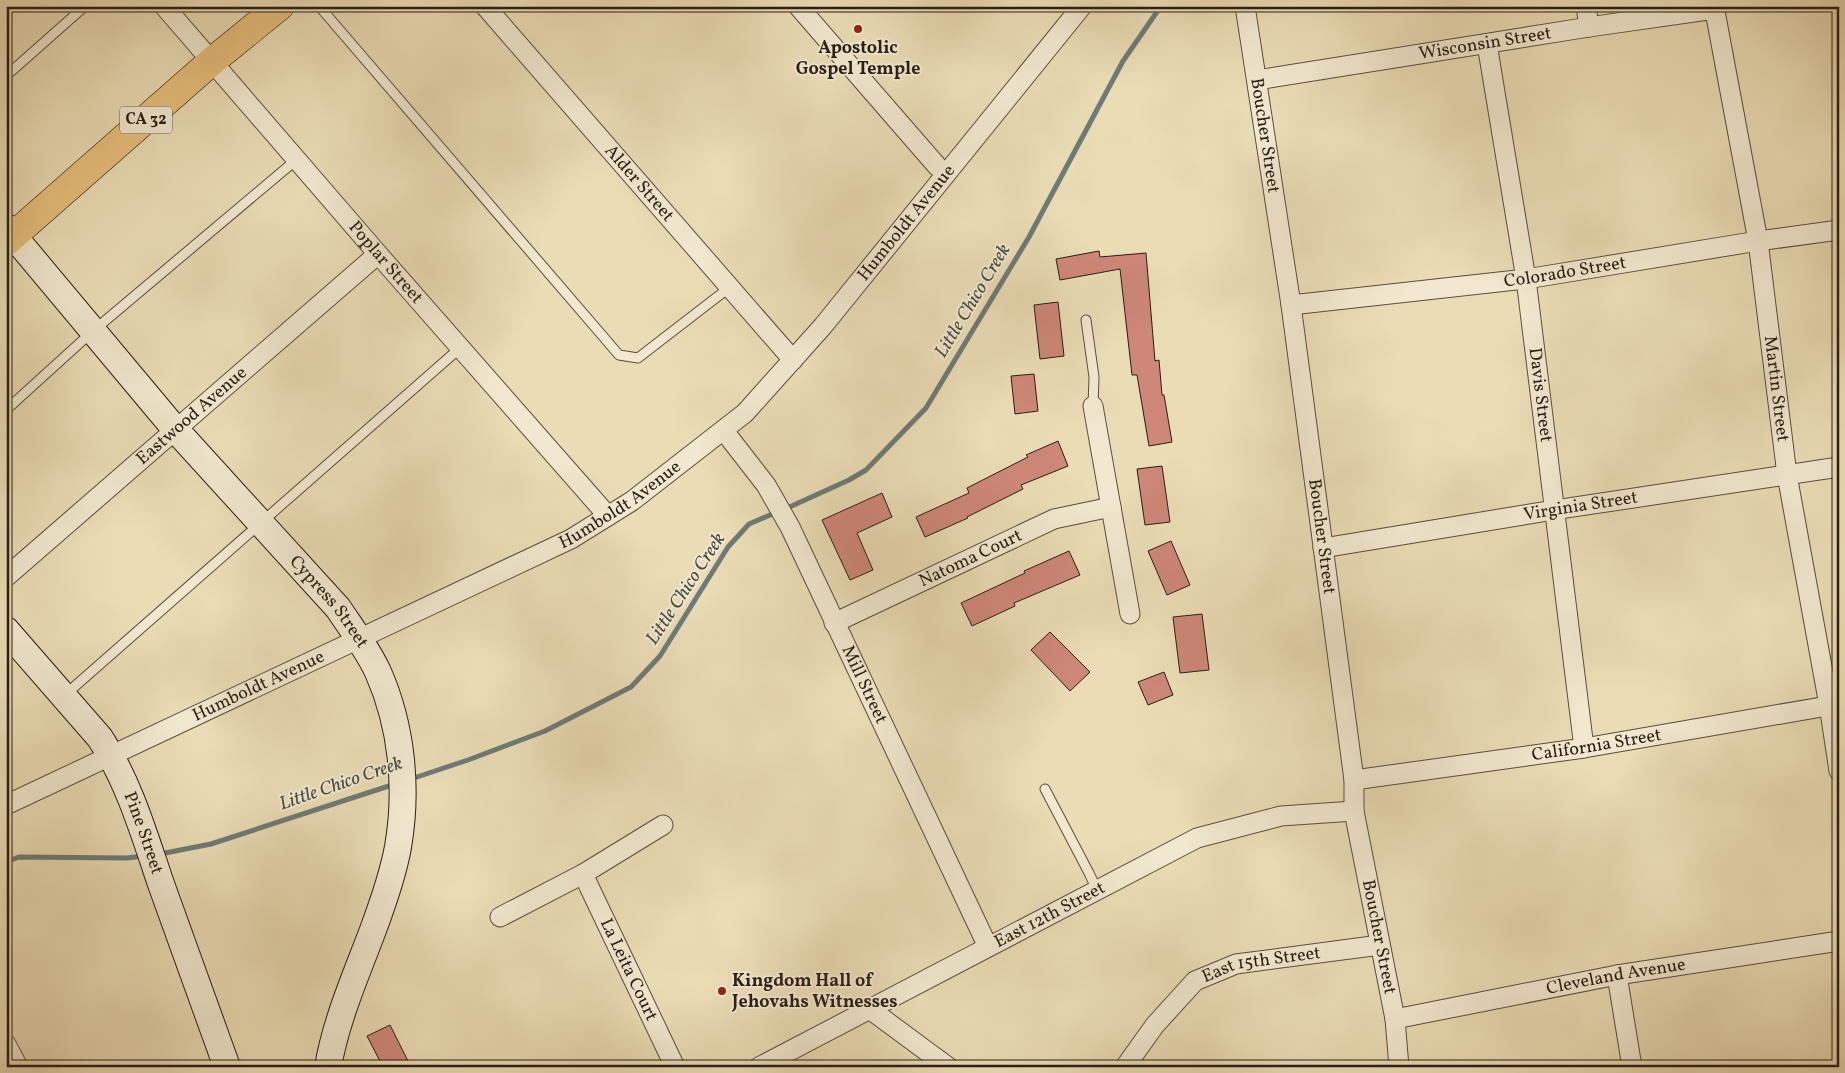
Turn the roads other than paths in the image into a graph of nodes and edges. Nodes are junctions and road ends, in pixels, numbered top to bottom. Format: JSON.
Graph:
{"nodes":[{"id":1,"x":85,"y":6,"type":"edge"},
{"id":2,"x":164,"y":6,"type":"edge"},
{"id":3,"x":280,"y":6,"type":"edge"},
{"id":4,"x":319,"y":6,"type":"edge"},
{"id":5,"x":485,"y":6,"type":"edge"},
{"id":6,"x":798,"y":6,"type":"edge"},
{"id":7,"x":1082,"y":6,"type":"edge"},
{"id":8,"x":1245,"y":6,"type":"edge"},
{"id":9,"x":1586,"y":6,"type":"edge"},
{"id":10,"x":1715,"y":8,"type":"edge"},
{"id":11,"x":1589,"y":27,"type":"junction"},
{"id":12,"x":1487,"y":44,"type":"junction"},
{"id":13,"x":211,"y":62,"type":"junction"},
{"id":14,"x":6,"y":76,"type":"edge"},
{"id":15,"x":1257,"y":80,"type":"junction"},
{"id":16,"x":296,"y":160,"type":"junction"},
{"id":17,"x":946,"y":174,"type":"junction"},
{"id":18,"x":1839,"y":230,"type":"edge"},
{"id":19,"x":9,"y":235,"type":"edge"},
{"id":20,"x":1758,"y":241,"type":"junction"},
{"id":21,"x":378,"y":254,"type":"junction"},
{"id":22,"x":1526,"y":279,"type":"junction"},
{"id":23,"x":730,"y":287,"type":"junction"},
{"id":24,"x":1291,"y":305,"type":"junction"},
{"id":25,"x":1086,"y":320,"type":"dead end"},
{"id":26,"x":93,"y":331,"type":"junction"},
{"id":27,"x":460,"y":348,"type":"junction"},
{"id":28,"x":793,"y":360,"type":"junction"},
{"id":29,"x":1093,"y":406,"type":"joint"},
{"id":30,"x":6,"y":410,"type":"edge"},
{"id":31,"x":175,"y":429,"type":"junction"},
{"id":32,"x":724,"y":431,"type":"junction"},
{"id":33,"x":1839,"y":467,"type":"edge"},
{"id":34,"x":1787,"y":475,"type":"junction"},
{"id":35,"x":1111,"y":507,"type":"junction"},
{"id":36,"x":1554,"y":510,"type":"junction"},
{"id":37,"x":608,"y":516,"type":"junction"},
{"id":38,"x":262,"y":524,"type":"junction"},
{"id":39,"x":1323,"y":548,"type":"junction"},
{"id":40,"x":6,"y":577,"type":"edge"},
{"id":41,"x":1130,"y":614,"type":"dead end"},
{"id":42,"x":834,"y":623,"type":"junction"},
{"id":43,"x":6,"y":630,"type":"edge"},
{"id":44,"x":358,"y":638,"type":"junction"},
{"id":45,"x":64,"y":696,"type":"junction"},
{"id":46,"x":1834,"y":704,"type":"edge"},
{"id":47,"x":1584,"y":748,"type":"junction"},
{"id":48,"x":112,"y":756,"type":"junction"},
{"id":49,"x":1839,"y":770,"type":"edge"},
{"id":50,"x":1354,"y":780,"type":"junction"},
{"id":51,"x":1045,"y":789,"type":"dead end"},
{"id":52,"x":6,"y":805,"type":"edge"},
{"id":53,"x":1354,"y":811,"type":"junction"},
{"id":54,"x":663,"y":825,"type":"dead end"},
{"id":55,"x":583,"y":874,"type":"junction"},
{"id":56,"x":1097,"y":890,"type":"junction"},
{"id":57,"x":500,"y":917,"type":"dead end"},
{"id":58,"x":1839,"y":941,"type":"edge"},
{"id":59,"x":1380,"y":945,"type":"junction"},
{"id":60,"x":988,"y":947,"type":"junction"},
{"id":61,"x":1617,"y":976,"type":"junction"},
{"id":62,"x":871,"y":1010,"type":"junction"},
{"id":63,"x":1395,"y":1019,"type":"junction"},
{"id":64,"x":6,"y":1044,"type":"edge"},
{"id":65,"x":775,"y":1063,"type":"edge"},
{"id":66,"x":18,"y":1067,"type":"edge"},
{"id":67,"x":226,"y":1067,"type":"edge"},
{"id":68,"x":328,"y":1067,"type":"edge"},
{"id":69,"x":675,"y":1067,"type":"edge"},
{"id":70,"x":759,"y":1067,"type":"edge"},
{"id":71,"x":948,"y":1067,"type":"edge"},
{"id":72,"x":1125,"y":1067,"type":"edge"},
{"id":73,"x":1399,"y":1067,"type":"edge"},
{"id":74,"x":1632,"y":1067,"type":"edge"}],
"edges":[{"from":1,"to":14,"type":"lane"},
{"from":2,"to":13,"type":"street","name":"Poplar Street"},
{"from":3,"to":13,"type":"main road","number":"CA 32"},
{"from":4,"to":23,"type":"lane"},
{"from":5,"to":23,"type":"street","name":"Alder Street"},
{"from":6,"to":17,"type":"street"},
{"from":7,"to":17,"type":"street","name":"Humboldt Avenue"},
{"from":8,"to":15,"type":"street","name":"Boucher Street"},
{"from":9,"to":11,"type":"street"},
{"from":10,"to":11,"type":"street","name":"Wisconsin Street"},
{"from":10,"to":20,"type":"street","name":"Martin Street"},
{"from":11,"to":12,"type":"street","name":"Wisconsin Street"},
{"from":12,"to":15,"type":"street","name":"Wisconsin Street"},
{"from":12,"to":22,"type":"street","name":"Davis Street"},
{"from":13,"to":16,"type":"street","name":"Poplar Street"},
{"from":13,"to":19,"type":"main road","number":"CA 32"},
{"from":15,"to":24,"type":"street","name":"Boucher Street"},
{"from":16,"to":21,"type":"street","name":"Poplar Street"},
{"from":16,"to":26,"type":"lane"},
{"from":17,"to":28,"type":"street","name":"Humboldt Avenue"},
{"from":18,"to":20,"type":"street","name":"Colorado Street"},
{"from":19,"to":26,"type":"street","name":"Cypress Street"},
{"from":20,"to":22,"type":"street","name":"Colorado Street"},
{"from":20,"to":34,"type":"street","name":"Martin Street"},
{"from":21,"to":27,"type":"street","name":"Poplar Street"},
{"from":21,"to":31,"type":"street","name":"Eastwood Avenue"},
{"from":22,"to":24,"type":"street","name":"Colorado Street"},
{"from":22,"to":36,"type":"street","name":"Davis Street"},
{"from":23,"to":28,"type":"street","name":"Alder Street"},
{"from":24,"to":39,"type":"street","name":"Boucher Street"},
{"from":25,"to":29,"type":"lane"},
{"from":26,"to":30,"type":"lane"},
{"from":26,"to":31,"type":"street","name":"Cypress Street"},
{"from":27,"to":37,"type":"street","name":"Poplar Street"},
{"from":27,"to":38,"type":"lane"},
{"from":28,"to":32,"type":"street","name":"Humboldt Avenue"},
{"from":29,"to":35,"type":"street"},
{"from":31,"to":38,"type":"street","name":"Cypress Street"},
{"from":31,"to":40,"type":"street","name":"Eastwood Avenue"},
{"from":32,"to":37,"type":"street","name":"Humboldt Avenue"},
{"from":32,"to":42,"type":"street","name":"Mill Street"},
{"from":33,"to":34,"type":"street","name":"Virginia Street"},
{"from":34,"to":36,"type":"street","name":"Virginia Street"},
{"from":34,"to":46,"type":"street","name":"Martin Street"},
{"from":35,"to":41,"type":"street"},
{"from":35,"to":42,"type":"street","name":"Natoma Court"},
{"from":36,"to":39,"type":"street","name":"Virginia Street"},
{"from":36,"to":47,"type":"street","name":"Davis Street"},
{"from":37,"to":44,"type":"street","name":"Humboldt Avenue"},
{"from":38,"to":44,"type":"street","name":"Cypress Street"},
{"from":38,"to":45,"type":"lane"},
{"from":39,"to":50,"type":"street","name":"Boucher Street"},
{"from":42,"to":60,"type":"street","name":"Mill Street"},
{"from":43,"to":45,"type":"street","name":"Pine Street"},
{"from":44,"to":48,"type":"street","name":"Humboldt Avenue"},
{"from":44,"to":68,"type":"street","name":"Cypress Street"},
{"from":45,"to":48,"type":"street","name":"Pine Street"},
{"from":46,"to":47,"type":"street","name":"California Street"},
{"from":46,"to":49,"type":"street","name":"Martin Street"},
{"from":47,"to":50,"type":"street","name":"California Street"},
{"from":48,"to":52,"type":"street","name":"Humboldt Avenue"},
{"from":48,"to":67,"type":"street","name":"Pine Street"},
{"from":50,"to":53,"type":"street","name":"Boucher Street"},
{"from":51,"to":56,"type":"lane"},
{"from":53,"to":56,"type":"street","name":"East 12th Street"},
{"from":53,"to":59,"type":"street","name":"Boucher Street"},
{"from":54,"to":55,"type":"street"},
{"from":55,"to":57,"type":"street"},
{"from":55,"to":69,"type":"street","name":"La Leita Court"},
{"from":56,"to":60,"type":"street","name":"East 12th Street"},
{"from":58,"to":61,"type":"street","name":"Cleveland Avenue"},
{"from":59,"to":63,"type":"street","name":"Boucher Street"},
{"from":59,"to":72,"type":"street","name":"East 15th Street"},
{"from":60,"to":62,"type":"street","name":"East 12th Street"},
{"from":61,"to":63,"type":"street","name":"Cleveland Avenue"},
{"from":61,"to":74,"type":"street"},
{"from":62,"to":65,"type":"street","name":"East 12th Street"},
{"from":62,"to":71,"type":"street"},
{"from":63,"to":73,"type":"street","name":"Boucher Street"},
{"from":64,"to":66,"type":"street"},
{"from":65,"to":70,"type":"street","name":"East 12th Street"}]}
